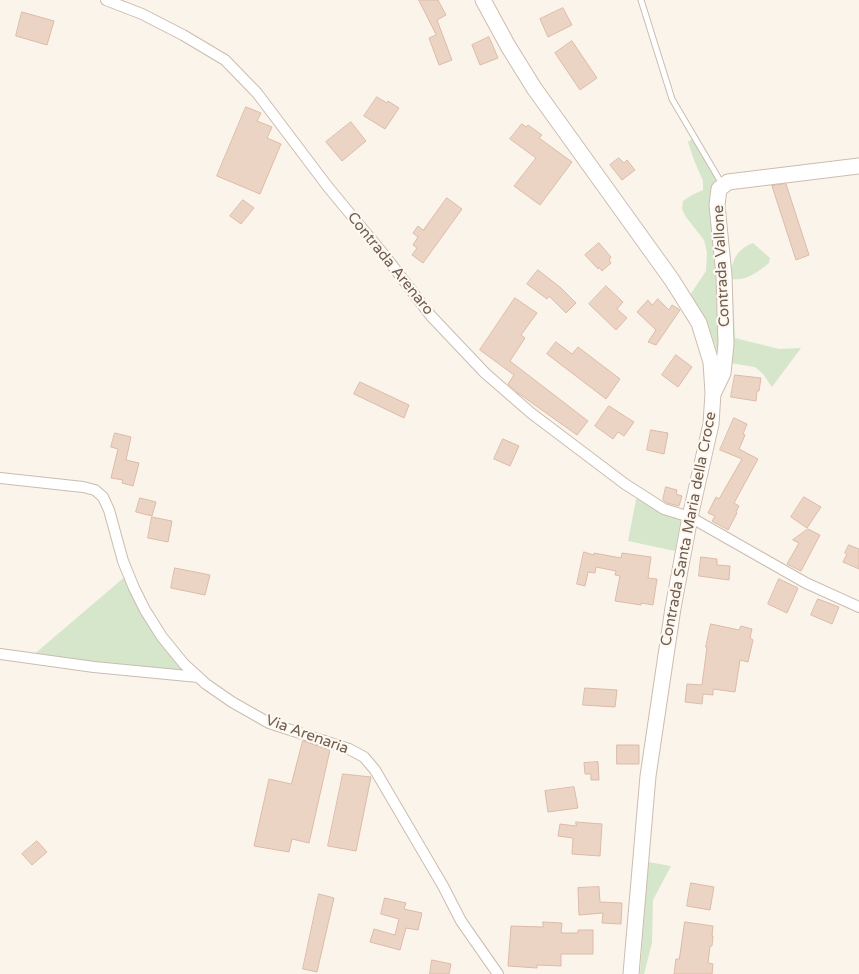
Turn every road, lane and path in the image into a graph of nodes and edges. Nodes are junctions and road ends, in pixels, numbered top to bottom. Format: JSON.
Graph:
{"nodes":[{"id":1,"x":106,"y":0,"type":"edge"},
{"id":2,"x":483,"y":0,"type":"edge"},
{"id":3,"x":641,"y":0,"type":"edge"},
{"id":4,"x":859,"y":166,"type":"edge"},
{"id":5,"x":723,"y":186,"type":"junction"},
{"id":6,"x":713,"y":394,"type":"junction"},
{"id":7,"x":0,"y":478,"type":"edge"},
{"id":8,"x":690,"y":517,"type":"junction"},
{"id":9,"x":859,"y":607,"type":"edge"},
{"id":10,"x":0,"y":654,"type":"edge"},
{"id":11,"x":198,"y":677,"type":"junction"},
{"id":12,"x":498,"y":974,"type":"edge"},
{"id":13,"x":631,"y":974,"type":"edge"}],
"edges":[{"from":1,"to":8,"type":"street","name":"Contrada Arenaro"},
{"from":2,"to":6,"type":"main road","name":"Contrada Santa Maria della Croce"},
{"from":3,"to":5,"type":"lane"},
{"from":4,"to":5,"type":"main road","name":"Contrada Vallone"},
{"from":5,"to":6,"type":"main road","name":"Contrada Vallone"},
{"from":6,"to":8,"type":"main road","name":"Contrada Santa Maria della Croce"},
{"from":7,"to":11,"type":"street","name":"Via Arenaria"},
{"from":8,"to":9,"type":"street","name":"Contrada Arenaro"},
{"from":8,"to":13,"type":"main road","name":"Contrada Santa Maria della Croce"},
{"from":10,"to":11,"type":"street"},
{"from":11,"to":12,"type":"street","name":"Via Arenaria"}]}
